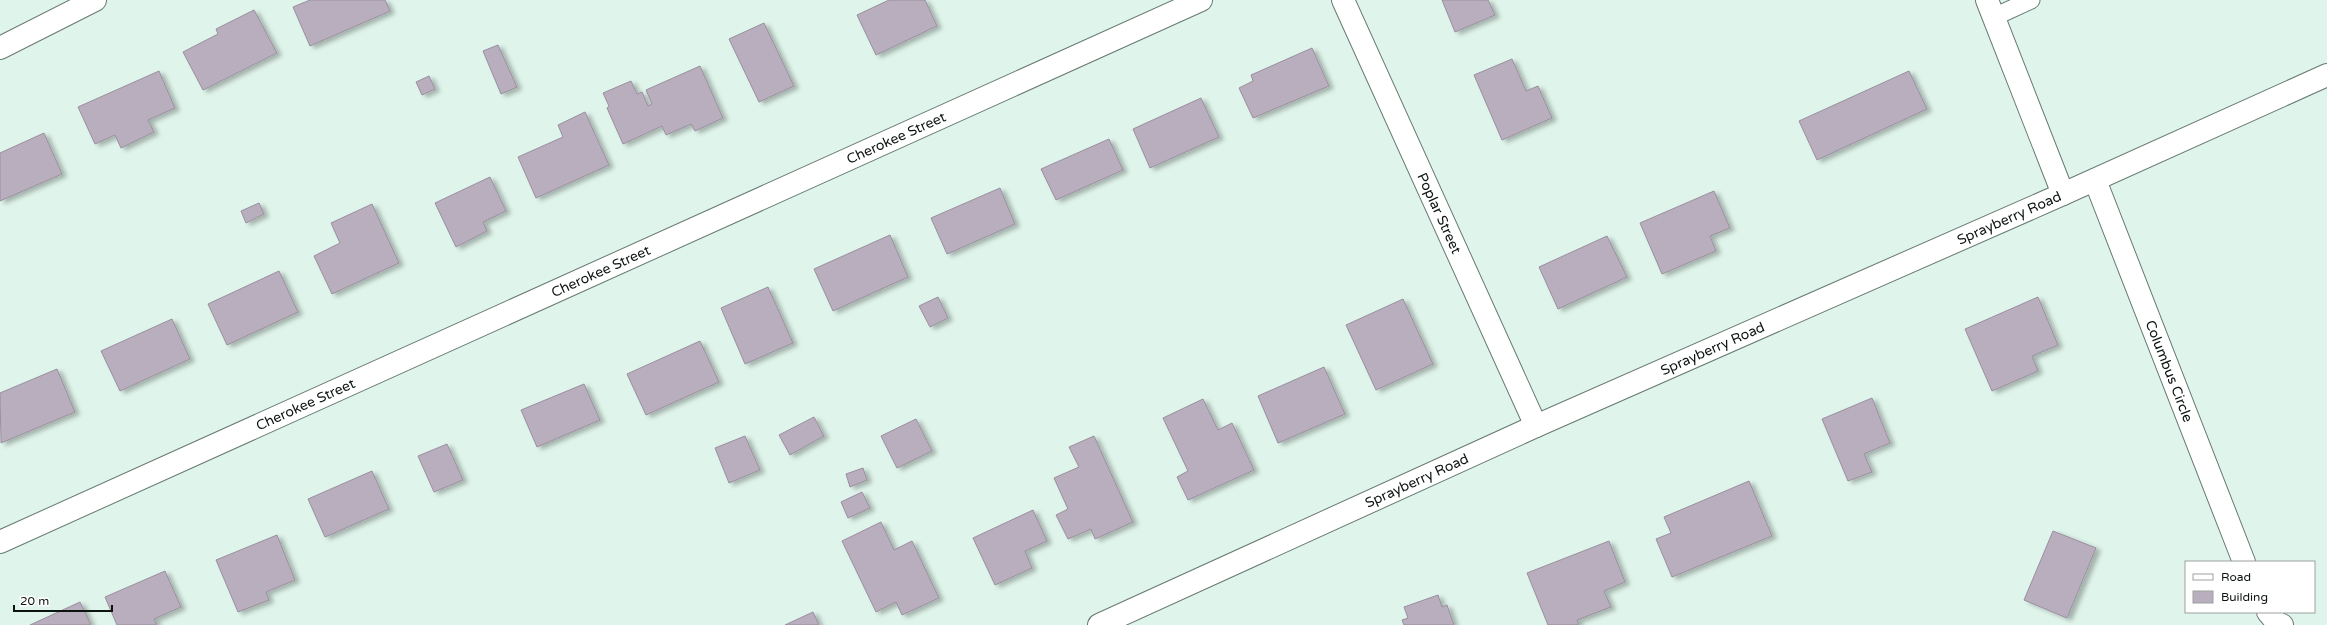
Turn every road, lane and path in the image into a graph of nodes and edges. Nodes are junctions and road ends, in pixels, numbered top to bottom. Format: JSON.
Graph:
{"nodes":[{"id":1,"x":95,"y":0,"type":"edge"},
{"id":2,"x":1202,"y":0,"type":"edge"},
{"id":3,"x":1343,"y":0,"type":"edge"},
{"id":4,"x":2031,"y":0,"type":"edge"},
{"id":5,"x":1990,"y":9,"type":"edge"},
{"id":6,"x":0,"y":48,"type":"edge"},
{"id":7,"x":2327,"y":75,"type":"edge"},
{"id":8,"x":2095,"y":180,"type":"junction"},
{"id":9,"x":2063,"y":194,"type":"junction"},
{"id":10,"x":1536,"y":426,"type":"junction"},
{"id":11,"x":0,"y":542,"type":"edge"},
{"id":12,"x":2244,"y":561,"type":"edge"},
{"id":13,"x":2269,"y":613,"type":"edge"},
{"id":14,"x":1099,"y":625,"type":"edge"},
{"id":15,"x":2282,"y":625,"type":"edge"}],
"edges":[{"from":1,"to":6,"type":"street"},
{"from":2,"to":11,"type":"street","name":"Cherokee Street"},
{"from":3,"to":10,"type":"street","name":"Poplar Street"},
{"from":4,"to":5,"type":"lane"},
{"from":5,"to":9,"type":"street"},
{"from":7,"to":8,"type":"street","name":"Sprayberry Road"},
{"from":8,"to":9,"type":"street","name":"Sprayberry Road"},
{"from":8,"to":12,"type":"street","name":"Columbus Circle"},
{"from":9,"to":10,"type":"street","name":"Sprayberry Road"},
{"from":10,"to":14,"type":"street","name":"Sprayberry Road"},
{"from":13,"to":15,"type":"street"}]}
